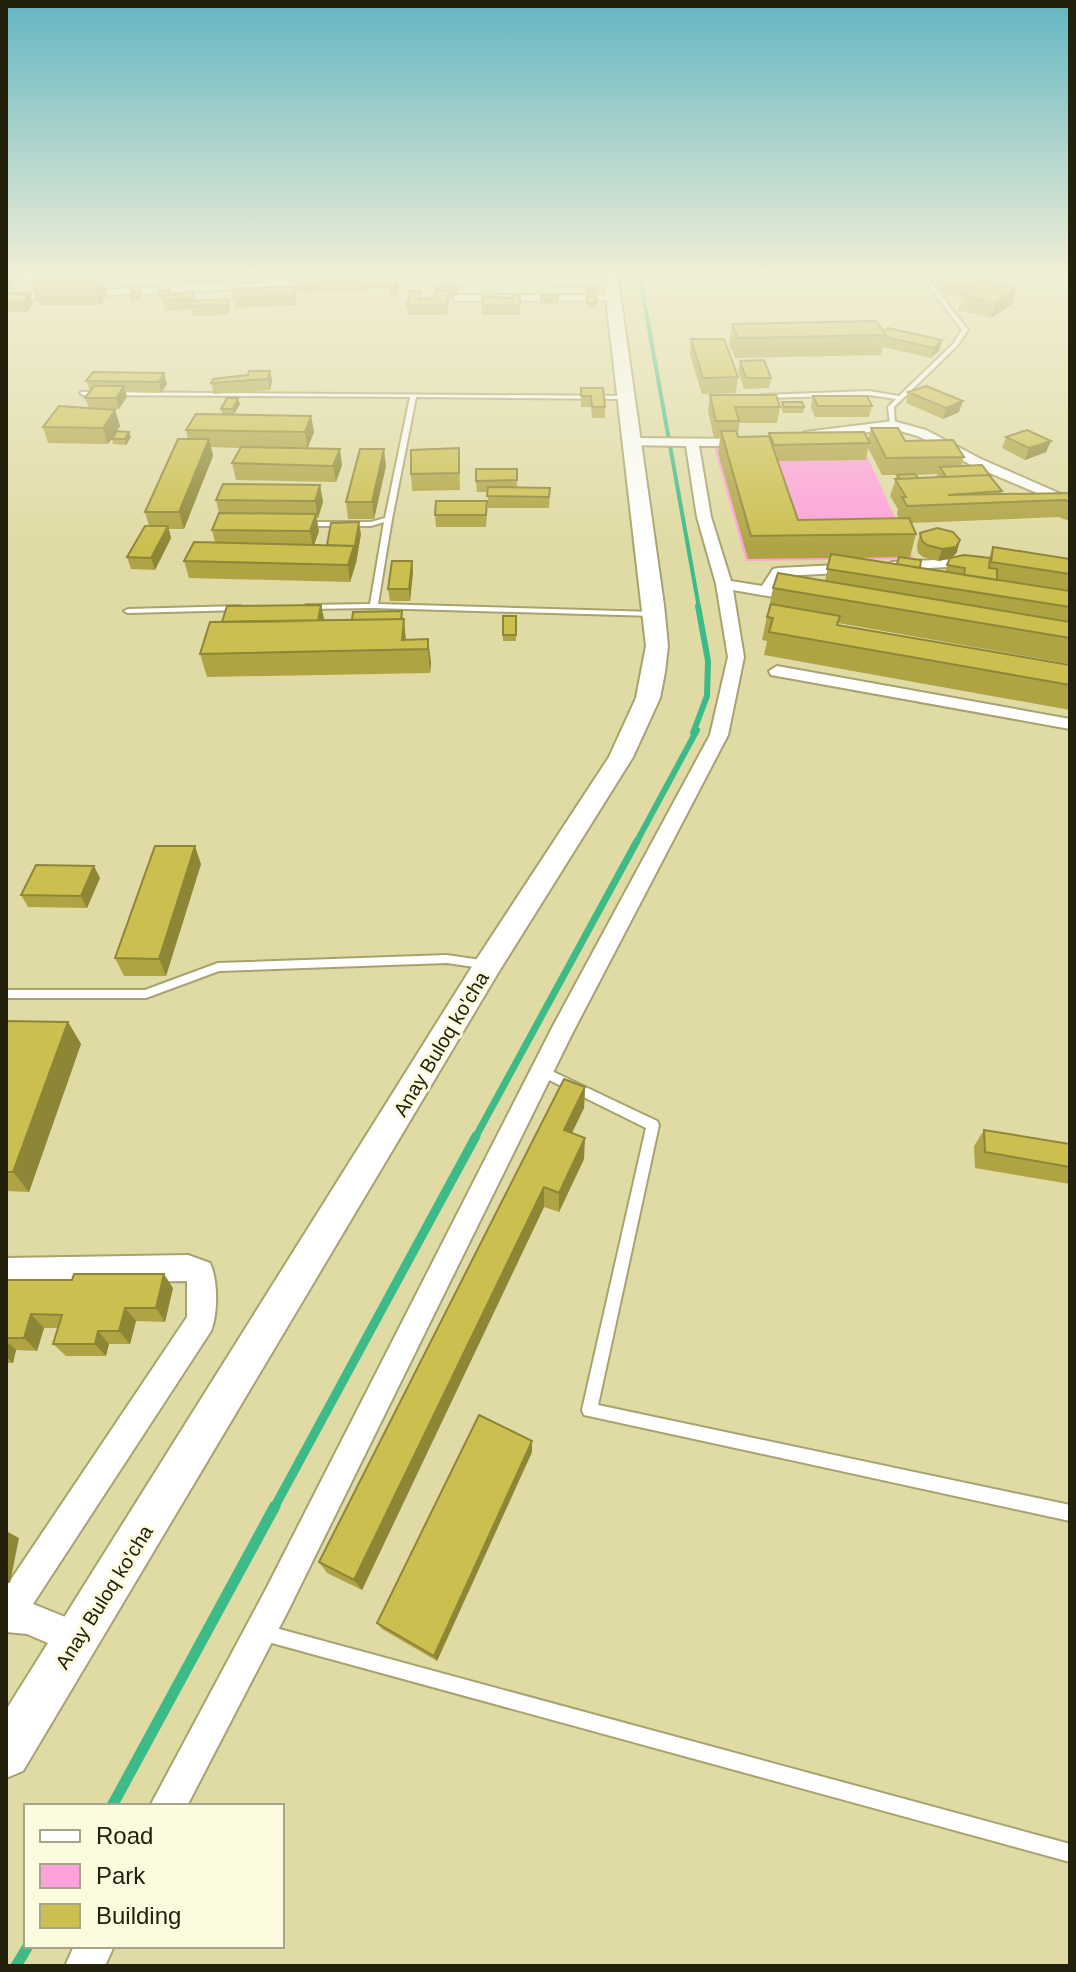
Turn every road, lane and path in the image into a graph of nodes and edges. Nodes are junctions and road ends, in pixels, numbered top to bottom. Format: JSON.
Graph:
{"nodes":[{"id":1,"x":622,"y":364,"type":"edge"},
{"id":2,"x":936,"y":364,"type":"edge"},
{"id":3,"x":83,"y":393,"type":"edge"},
{"id":4,"x":413,"y":396,"type":"junction"},
{"id":5,"x":626,"y":397,"type":"junction"},
{"id":6,"x":749,"y":397,"type":"edge"},
{"id":7,"x":901,"y":398,"type":"junction"},
{"id":8,"x":893,"y":425,"type":"junction"},
{"id":9,"x":783,"y":439,"type":"edge"},
{"id":10,"x":767,"y":441,"type":"edge"},
{"id":11,"x":643,"y":442,"type":"junction"},
{"id":12,"x":684,"y":443,"type":"junction"},
{"id":13,"x":1070,"y":503,"type":"edge"},
{"id":14,"x":388,"y":519,"type":"junction"},
{"id":15,"x":294,"y":524,"type":"edge"},
{"id":16,"x":999,"y":561,"type":"edge"},
{"id":17,"x":724,"y":584,"type":"junction"},
{"id":18,"x":766,"y":591,"type":"junction"},
{"id":19,"x":812,"y":598,"type":"edge"},
{"id":20,"x":374,"y":606,"type":"junction"},
{"id":21,"x":297,"y":607,"type":"edge"},
{"id":22,"x":251,"y":608,"type":"edge"},
{"id":23,"x":128,"y":611,"type":"dead end"},
{"id":24,"x":654,"y":614,"type":"junction"},
{"id":25,"x":777,"y":671,"type":"dead end"},
{"id":26,"x":1070,"y":724,"type":"edge"},
{"id":27,"x":488,"y":965,"type":"junction"},
{"id":28,"x":7,"y":996,"type":"edge"},
{"id":29,"x":541,"y":1071,"type":"junction"},
{"id":30,"x":6,"y":1271,"type":"edge"},
{"id":31,"x":1070,"y":1513,"type":"edge"},
{"id":32,"x":6,"y":1616,"type":"edge"},
{"id":33,"x":260,"y":1631,"type":"junction"},
{"id":34,"x":78,"y":1639,"type":"junction"},
{"id":35,"x":6,"y":1754,"type":"edge"},
{"id":36,"x":169,"y":1804,"type":"edge"},
{"id":37,"x":1070,"y":1853,"type":"edge"},
{"id":38,"x":94,"y":1948,"type":"edge"},
{"id":39,"x":84,"y":1966,"type":"edge"}],
"edges":[{"from":1,"to":5,"type":"main road","name":"Anay Buloq ko'cha"},
{"from":2,"to":7,"type":"lane"},
{"from":3,"to":4,"type":"lane"},
{"from":4,"to":5,"type":"lane"},
{"from":4,"to":14,"type":"lane"},
{"from":5,"to":11,"type":"main road","name":"Anay Buloq ko'cha"},
{"from":6,"to":7,"type":"lane"},
{"from":7,"to":8,"type":"lane"},
{"from":8,"to":9,"type":"street"},
{"from":8,"to":13,"type":"street"},
{"from":10,"to":12,"type":"street"},
{"from":11,"to":12,"type":"street"},
{"from":11,"to":24,"type":"main road","name":"Anay Buloq ko'cha"},
{"from":12,"to":17,"type":"street"},
{"from":14,"to":15,"type":"lane"},
{"from":14,"to":20,"type":"lane"},
{"from":16,"to":18,"type":"street"},
{"from":17,"to":18,"type":"street"},
{"from":17,"to":29,"type":"street"},
{"from":18,"to":19,"type":"street"},
{"from":20,"to":21,"type":"lane"},
{"from":20,"to":24,"type":"lane"},
{"from":22,"to":23,"type":"lane"},
{"from":24,"to":27,"type":"main road","name":"Anay Buloq ko'cha"},
{"from":25,"to":26,"type":"street"},
{"from":27,"to":28,"type":"lane"},
{"from":27,"to":34,"type":"main road","name":"Anay Buloq ko'cha"},
{"from":29,"to":31,"type":"lane"},
{"from":29,"to":33,"type":"street"},
{"from":30,"to":32,"type":"street"},
{"from":32,"to":34,"type":"street"},
{"from":33,"to":36,"type":"street"},
{"from":33,"to":37,"type":"lane"},
{"from":34,"to":35,"type":"main road","name":"Anay Buloq ko'cha"},
{"from":38,"to":39,"type":"street"}]}
